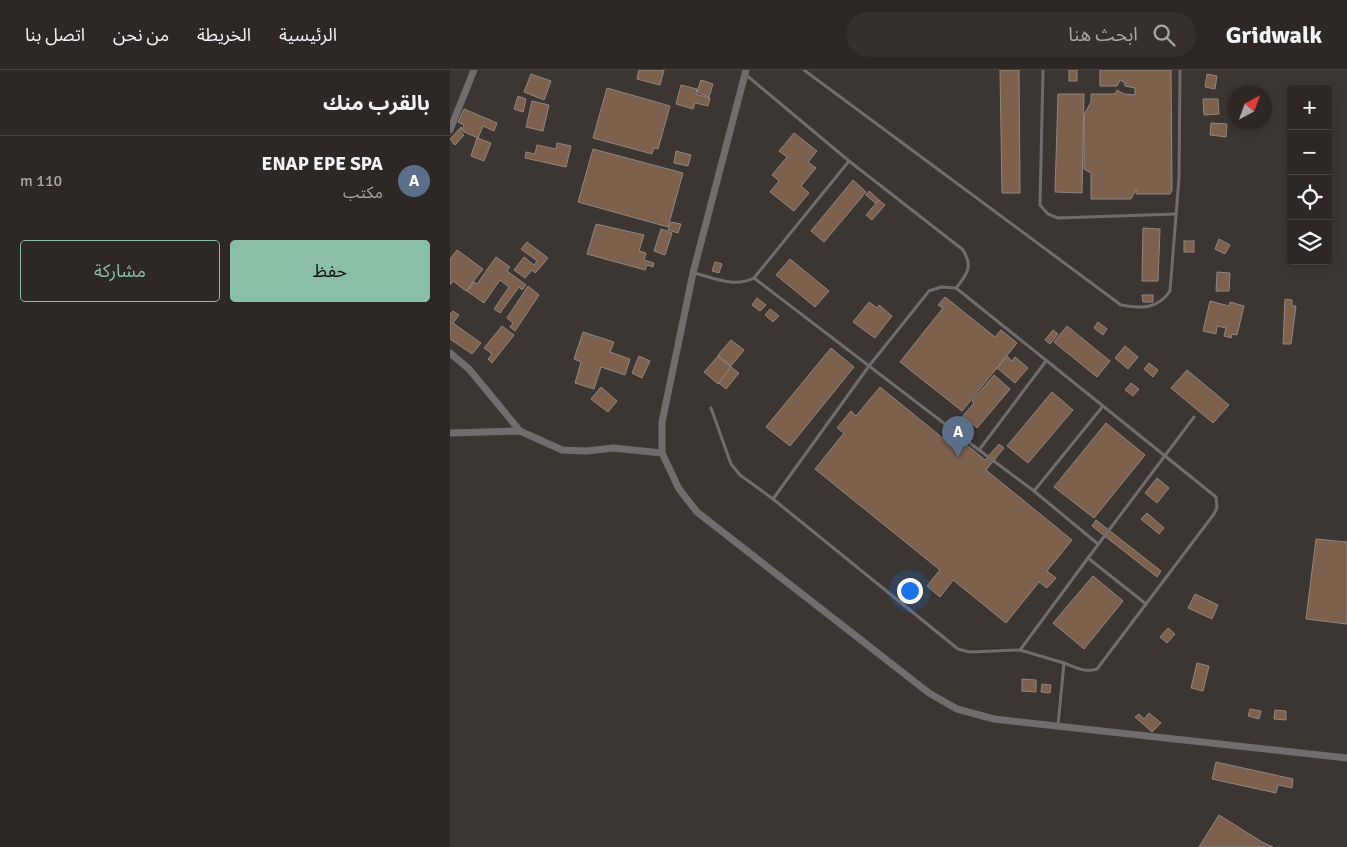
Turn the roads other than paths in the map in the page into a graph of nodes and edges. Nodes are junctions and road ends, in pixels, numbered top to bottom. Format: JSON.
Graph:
{"nodes":[{"id":1,"x":474,"y":70,"type":"edge"},
{"id":2,"x":804,"y":70,"type":"edge"},
{"id":3,"x":1043,"y":70,"type":"edge"},
{"id":4,"x":1180,"y":70,"type":"edge"},
{"id":5,"x":745,"y":72,"type":"edge"},
{"id":6,"x":450,"y":130,"type":"edge"},
{"id":7,"x":849,"y":161,"type":"junction"},
{"id":8,"x":1176,"y":214,"type":"junction"},
{"id":9,"x":693,"y":273,"type":"junction"},
{"id":10,"x":754,"y":278,"type":"junction"},
{"id":11,"x":956,"y":288,"type":"junction"},
{"id":12,"x":450,"y":353,"type":"edge"},
{"id":13,"x":1046,"y":362,"type":"junction"},
{"id":14,"x":869,"y":366,"type":"junction"},
{"id":15,"x":1103,"y":406,"type":"junction"},
{"id":16,"x":711,"y":408,"type":"dead end"},
{"id":17,"x":1194,"y":417,"type":"dead end"},
{"id":18,"x":450,"y":432,"type":"edge"},
{"id":19,"x":520,"y":432,"type":"junction"},
{"id":20,"x":979,"y":450,"type":"junction"},
{"id":21,"x":662,"y":453,"type":"junction"},
{"id":22,"x":1165,"y":455,"type":"junction"},
{"id":23,"x":1034,"y":491,"type":"junction"},
{"id":24,"x":773,"y":499,"type":"junction"},
{"id":25,"x":1098,"y":544,"type":"junction"},
{"id":26,"x":1088,"y":558,"type":"junction"},
{"id":27,"x":1146,"y":604,"type":"junction"},
{"id":28,"x":1020,"y":650,"type":"junction"},
{"id":29,"x":1064,"y":663,"type":"junction"},
{"id":30,"x":1058,"y":725,"type":"junction"},
{"id":31,"x":1347,"y":758,"type":"edge"}],
"edges":[{"from":1,"to":6,"type":"street"},
{"from":2,"to":8,"type":"lane"},
{"from":3,"to":8,"type":"lane"},
{"from":4,"to":8,"type":"lane"},
{"from":5,"to":7,"type":"lane"},
{"from":5,"to":9,"type":"street"},
{"from":7,"to":10,"type":"lane"},
{"from":7,"to":11,"type":"lane"},
{"from":9,"to":10,"type":"lane"},
{"from":9,"to":21,"type":"street"},
{"from":10,"to":14,"type":"lane"},
{"from":11,"to":13,"type":"lane"},
{"from":11,"to":14,"type":"lane"},
{"from":12,"to":19,"type":"street"},
{"from":13,"to":15,"type":"lane"},
{"from":13,"to":20,"type":"lane"},
{"from":14,"to":20,"type":"lane"},
{"from":14,"to":24,"type":"lane"},
{"from":15,"to":22,"type":"lane"},
{"from":15,"to":23,"type":"lane"},
{"from":16,"to":24,"type":"lane"},
{"from":17,"to":22,"type":"lane"},
{"from":18,"to":19,"type":"street"},
{"from":19,"to":21,"type":"street"},
{"from":20,"to":23,"type":"lane"},
{"from":21,"to":30,"type":"street"},
{"from":22,"to":25,"type":"lane"},
{"from":22,"to":27,"type":"lane"},
{"from":23,"to":25,"type":"lane"},
{"from":24,"to":28,"type":"lane"},
{"from":25,"to":26,"type":"lane"},
{"from":26,"to":27,"type":"lane"},
{"from":26,"to":28,"type":"lane"},
{"from":27,"to":29,"type":"lane"},
{"from":28,"to":29,"type":"lane"},
{"from":29,"to":30,"type":"lane"},
{"from":30,"to":31,"type":"street"}]}
